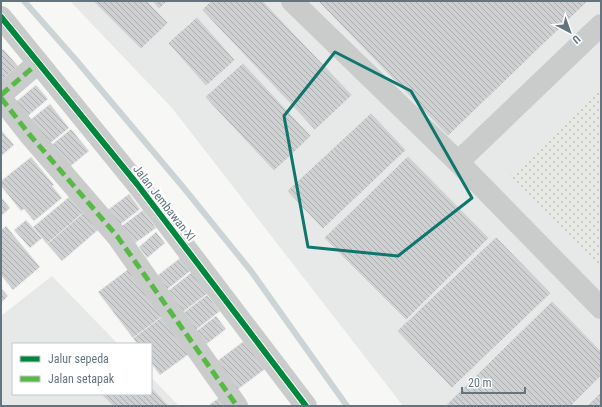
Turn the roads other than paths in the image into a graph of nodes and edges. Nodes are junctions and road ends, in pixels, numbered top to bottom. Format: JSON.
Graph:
{"nodes":[{"id":1,"x":292,"y":1,"type":"edge"},
{"id":2,"x":1,"y":16,"type":"edge"},
{"id":3,"x":601,"y":25,"type":"edge"},
{"id":4,"x":38,"y":63,"type":"junction"},
{"id":5,"x":1,"y":95,"type":"edge"},
{"id":6,"x":1,"y":98,"type":"edge"},
{"id":7,"x":458,"y":162,"type":"junction"},
{"id":8,"x":601,"y":308,"type":"edge"},
{"id":9,"x":237,"y":406,"type":"edge"},
{"id":10,"x":306,"y":406,"type":"edge"}],
"edges":[{"from":1,"to":7,"type":"street"},
{"from":2,"to":4,"type":"street","name":"Jalan Jembawan XI"},
{"from":3,"to":7,"type":"street"},
{"from":4,"to":5,"type":"street"},
{"from":4,"to":10,"type":"street","name":"Jalan Jembawan XI"},
{"from":6,"to":9,"type":"street"},
{"from":7,"to":8,"type":"street"}]}
